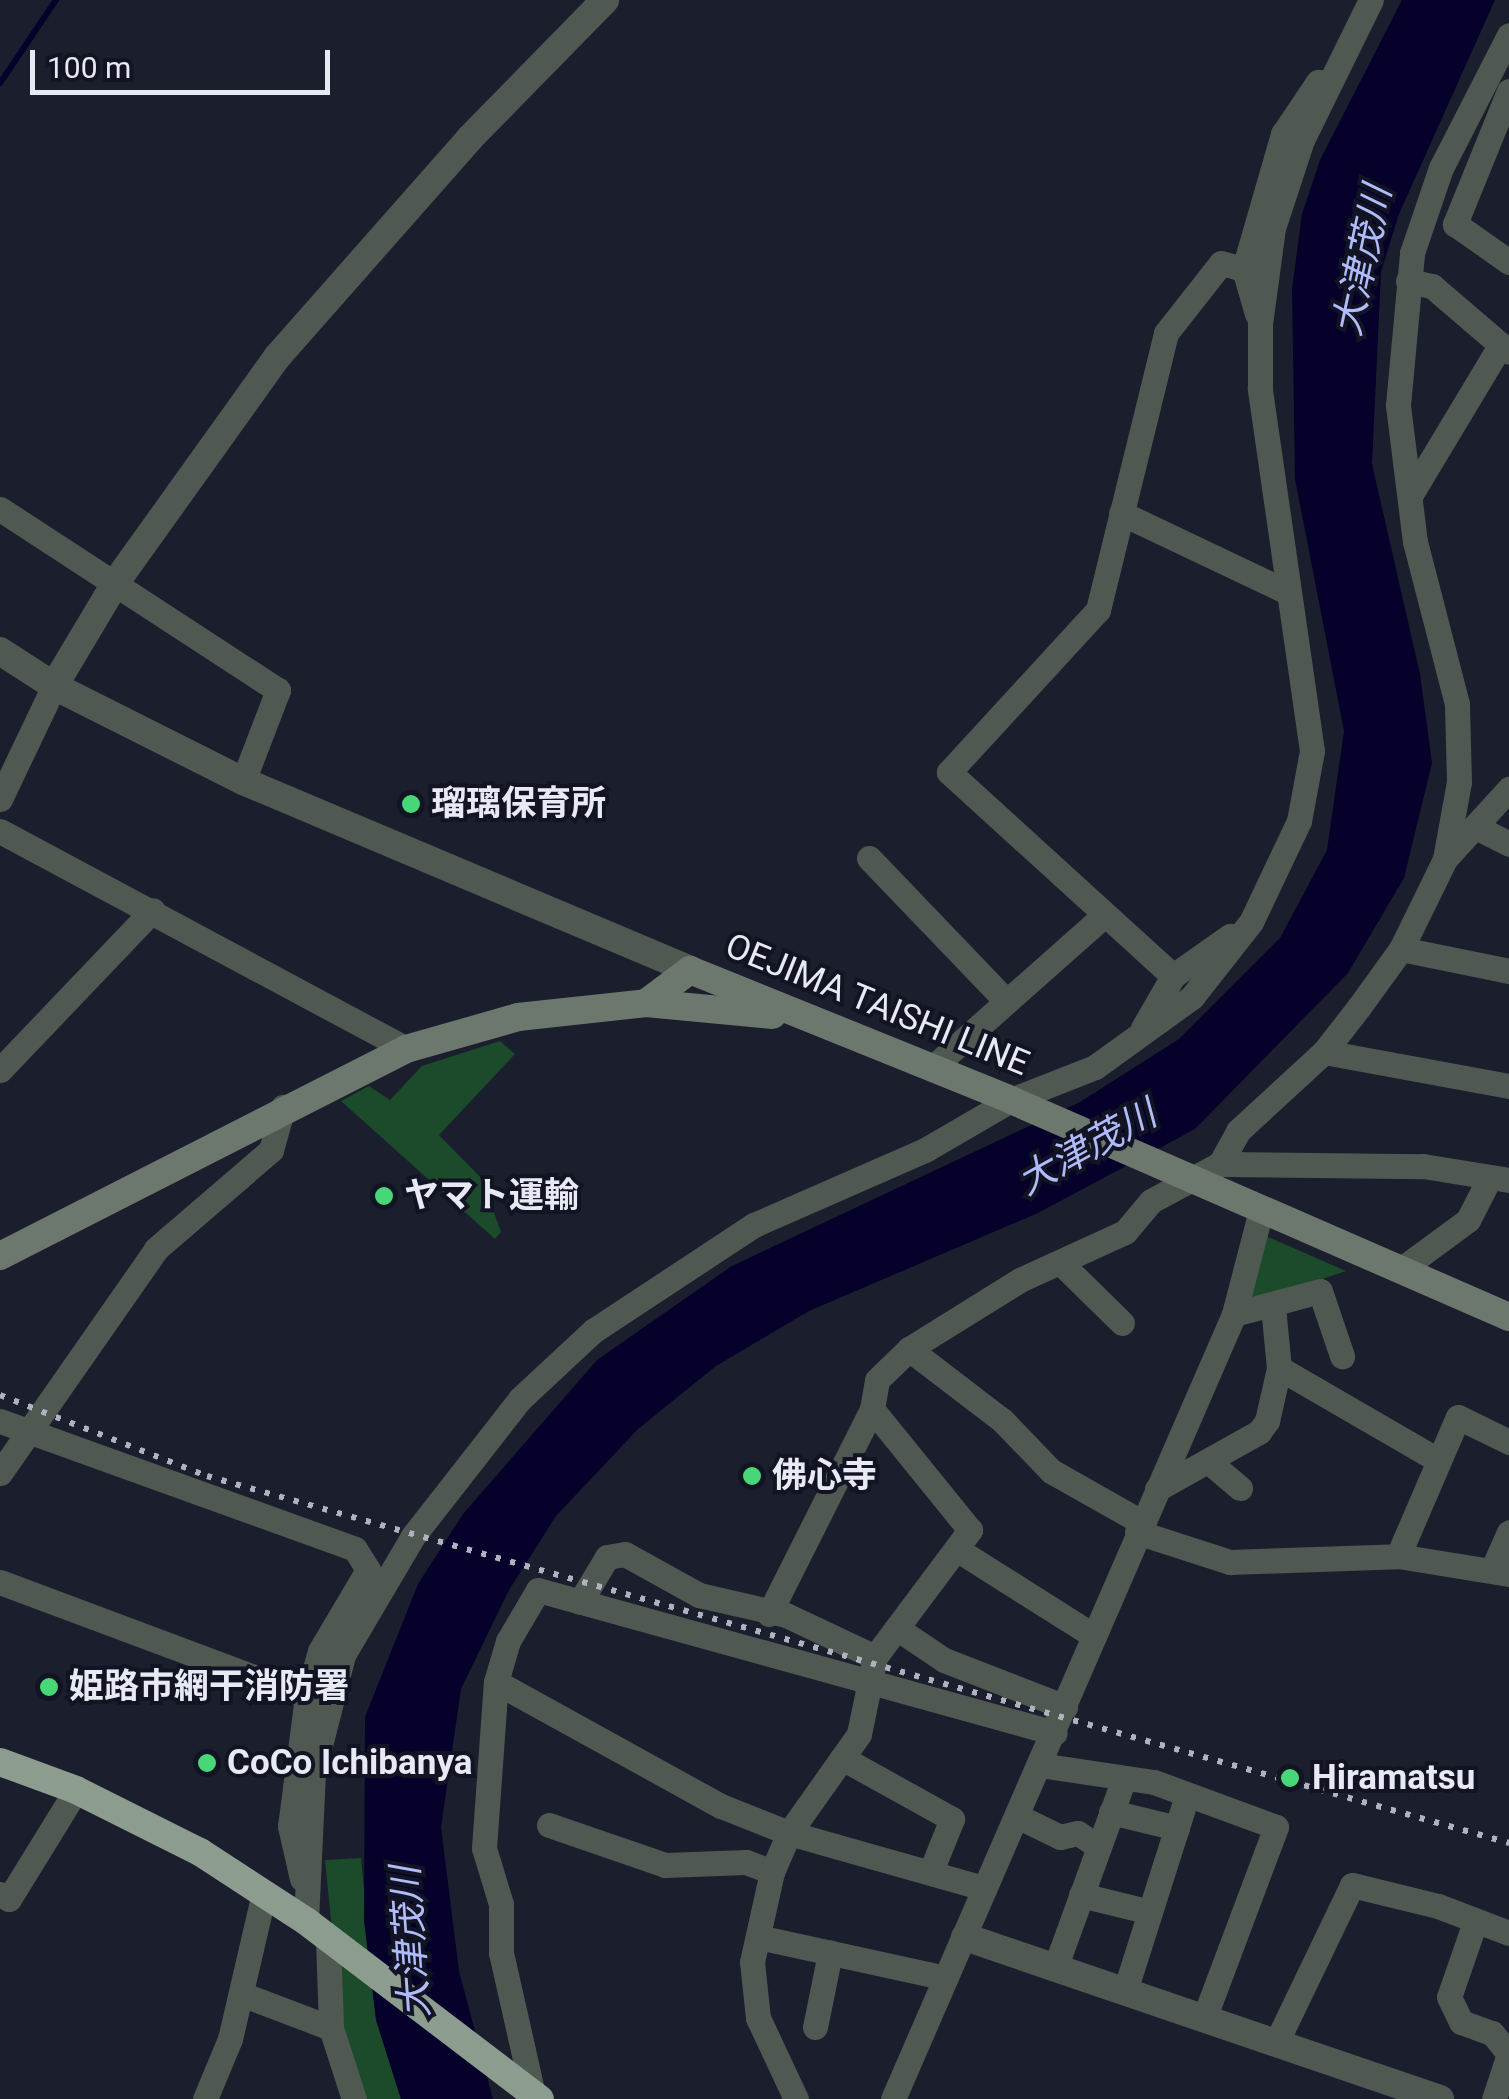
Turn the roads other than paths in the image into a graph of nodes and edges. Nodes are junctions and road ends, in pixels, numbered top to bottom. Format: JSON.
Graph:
{"nodes":[{"id":1,"x":606,"y":0,"type":"edge"},
{"id":2,"x":1371,"y":0,"type":"edge"},
{"id":3,"x":1509,"y":35,"type":"edge"},
{"id":4,"x":1346,"y":47,"type":"junction"},
{"id":5,"x":1507,"y":105,"type":"edge"},
{"id":6,"x":1509,"y":262,"type":"edge"},
{"id":7,"x":1244,"y":269,"type":"junction"},
{"id":8,"x":1408,"y":280,"type":"junction"},
{"id":9,"x":1260,"y":324,"type":"junction"},
{"id":10,"x":1505,"y":349,"type":"edge"},
{"id":11,"x":1411,"y":494,"type":"junction"},
{"id":12,"x":0,"y":509,"type":"edge"},
{"id":13,"x":1121,"y":513,"type":"junction"},
{"id":14,"x":116,"y":582,"type":"junction"},
{"id":15,"x":1287,"y":592,"type":"junction"},
{"id":16,"x":0,"y":651,"type":"edge"},
{"id":17,"x":54,"y":686,"type":"junction"},
{"id":18,"x":243,"y":781,"type":"junction"},
{"id":19,"x":1509,"y":789,"type":"edge"},
{"id":20,"x":0,"y":798,"type":"edge"},
{"id":21,"x":1478,"y":828,"type":"junction"},
{"id":22,"x":0,"y":831,"type":"edge"},
{"id":23,"x":1509,"y":844,"type":"edge"},
{"id":24,"x":869,"y":858,"type":"dead end"},
{"id":25,"x":1445,"y":859,"type":"junction"},
{"id":26,"x":153,"y":910,"type":"junction"},
{"id":27,"x":1102,"y":917,"type":"junction"},
{"id":28,"x":1251,"y":922,"type":"junction"},
{"id":29,"x":1401,"y":949,"type":"junction"},
{"id":30,"x":690,"y":970,"type":"junction"},
{"id":31,"x":1509,"y":971,"type":"edge"},
{"id":32,"x":1172,"y":976,"type":"junction"},
{"id":33,"x":1006,"y":1000,"type":"junction"},
{"id":34,"x":646,"y":1002,"type":"junction"},
{"id":35,"x":823,"y":1025,"type":"junction"},
{"id":36,"x":1137,"y":1039,"type":"junction"},
{"id":37,"x":406,"y":1049,"type":"junction"},
{"id":38,"x":1324,"y":1052,"type":"junction"},
{"id":39,"x":932,"y":1068,"type":"junction"},
{"id":40,"x":0,"y":1070,"type":"edge"},
{"id":41,"x":1509,"y":1086,"type":"edge"},
{"id":42,"x":1019,"y":1103,"type":"junction"},
{"id":43,"x":283,"y":1107,"type":"junction"},
{"id":44,"x":1220,"y":1164,"type":"junction"},
{"id":45,"x":1182,"y":1174,"type":"junction"},
{"id":46,"x":1499,"y":1180,"type":"edge"},
{"id":47,"x":1261,"y":1210,"type":"junction"},
{"id":48,"x":0,"y":1256,"type":"edge"},
{"id":49,"x":1062,"y":1264,"type":"junction"},
{"id":50,"x":1400,"y":1270,"type":"junction"},
{"id":51,"x":1273,"y":1307,"type":"junction"},
{"id":52,"x":1234,"y":1314,"type":"junction"},
{"id":53,"x":1509,"y":1316,"type":"edge"},
{"id":54,"x":1122,"y":1324,"type":"dead end"},
{"id":55,"x":909,"y":1349,"type":"junction"},
{"id":56,"x":1342,"y":1356,"type":"dead end"},
{"id":57,"x":1278,"y":1368,"type":"junction"},
{"id":58,"x":872,"y":1408,"type":"junction"},
{"id":59,"x":0,"y":1421,"type":"edge"},
{"id":60,"x":26,"y":1432,"type":"junction"},
{"id":61,"x":1509,"y":1442,"type":"edge"},
{"id":62,"x":1438,"y":1460,"type":"junction"},
{"id":63,"x":1208,"y":1461,"type":"junction"},
{"id":64,"x":0,"y":1473,"type":"edge"},
{"id":65,"x":1240,"y":1488,"type":"dead end"},
{"id":66,"x":1157,"y":1489,"type":"junction"},
{"id":67,"x":1138,"y":1528,"type":"junction"},
{"id":68,"x":1509,"y":1532,"type":"edge"},
{"id":69,"x":958,"y":1550,"type":"junction"},
{"id":70,"x":1398,"y":1556,"type":"junction"},
{"id":71,"x":1501,"y":1571,"type":"edge"},
{"id":72,"x":0,"y":1582,"type":"edge"},
{"id":73,"x":580,"y":1602,"type":"junction"},
{"id":74,"x":769,"y":1614,"type":"junction"},
{"id":75,"x":898,"y":1629,"type":"junction"},
{"id":76,"x":1094,"y":1636,"type":"junction"},
{"id":77,"x":872,"y":1669,"type":"junction"},
{"id":78,"x":496,"y":1682,"type":"junction"},
{"id":79,"x":307,"y":1697,"type":"junction"},
{"id":80,"x":1065,"y":1707,"type":"junction"},
{"id":81,"x":1055,"y":1733,"type":"junction"},
{"id":82,"x":842,"y":1758,"type":"junction"},
{"id":83,"x":0,"y":1762,"type":"edge"},
{"id":84,"x":1040,"y":1765,"type":"junction"},
{"id":85,"x":1123,"y":1781,"type":"junction"},
{"id":86,"x":76,"y":1790,"type":"junction"},
{"id":87,"x":1112,"y":1812,"type":"junction"},
{"id":88,"x":1017,"y":1816,"type":"junction"},
{"id":89,"x":549,"y":1825,"type":"dead end"},
{"id":90,"x":789,"y":1833,"type":"junction"},
{"id":91,"x":1099,"y":1847,"type":"junction"},
{"id":92,"x":931,"y":1871,"type":"junction"},
{"id":93,"x":772,"y":1872,"type":"junction"},
{"id":94,"x":984,"y":1888,"type":"junction"},
{"id":95,"x":308,"y":1889,"type":"junction"},
{"id":96,"x":264,"y":1893,"type":"junction"},
{"id":97,"x":0,"y":1894,"type":"edge"},
{"id":98,"x":1081,"y":1895,"type":"junction"},
{"id":99,"x":1150,"y":1912,"type":"junction"},
{"id":100,"x":306,"y":1922,"type":"junction"},
{"id":101,"x":1474,"y":1922,"type":"junction"},
{"id":102,"x":1509,"y":1933,"type":"edge"},
{"id":103,"x":758,"y":1937,"type":"junction"},
{"id":104,"x":964,"y":1937,"type":"junction"},
{"id":105,"x":328,"y":1940,"type":"junction"},
{"id":106,"x":830,"y":1953,"type":"junction"},
{"id":107,"x":1055,"y":1968,"type":"junction"},
{"id":108,"x":946,"y":1978,"type":"junction"},
{"id":109,"x":1125,"y":1991,"type":"junction"},
{"id":110,"x":241,"y":1994,"type":"junction"},
{"id":111,"x":1204,"y":2019,"type":"junction"},
{"id":112,"x":815,"y":2027,"type":"dead end"},
{"id":113,"x":331,"y":2028,"type":"junction"},
{"id":114,"x":1276,"y":2043,"type":"junction"},
{"id":115,"x":213,"y":2097,"type":"edge"},
{"id":116,"x":900,"y":2097,"type":"edge"},
{"id":117,"x":536,"y":2098,"type":"edge"},
{"id":118,"x":354,"y":2099,"type":"edge"},
{"id":119,"x":796,"y":2099,"type":"edge"},
{"id":120,"x":1440,"y":2099,"type":"edge"},
{"id":121,"x":1494,"y":2099,"type":"edge"}],
"edges":[{"from":1,"to":14,"type":"street"},
{"from":2,"to":4,"type":"street"},
{"from":3,"to":8,"type":"street"},
{"from":4,"to":7,"type":"street"},
{"from":4,"to":9,"type":"street"},
{"from":5,"to":6,"type":"street"},
{"from":7,"to":9,"type":"street"},
{"from":7,"to":13,"type":"street"},
{"from":8,"to":10,"type":"street"},
{"from":8,"to":11,"type":"street"},
{"from":9,"to":15,"type":"street"},
{"from":10,"to":11,"type":"street"},
{"from":11,"to":25,"type":"street"},
{"from":12,"to":14,"type":"street"},
{"from":13,"to":15,"type":"street"},
{"from":13,"to":27,"type":"street"},
{"from":14,"to":17,"type":"street"},
{"from":14,"to":18,"type":"street"},
{"from":15,"to":28,"type":"street"},
{"from":16,"to":17,"type":"street"},
{"from":17,"to":18,"type":"street"},
{"from":17,"to":20,"type":"street"},
{"from":18,"to":30,"type":"street"},
{"from":19,"to":21,"type":"street"},
{"from":21,"to":23,"type":"street"},
{"from":21,"to":25,"type":"street"},
{"from":22,"to":26,"type":"street"},
{"from":24,"to":33,"type":"street"},
{"from":25,"to":29,"type":"street"},
{"from":26,"to":37,"type":"street"},
{"from":26,"to":40,"type":"street"},
{"from":27,"to":32,"type":"street"},
{"from":27,"to":33,"type":"street"},
{"from":28,"to":32,"type":"street"},
{"from":28,"to":36,"type":"street"},
{"from":29,"to":31,"type":"street"},
{"from":29,"to":38,"type":"street"},
{"from":30,"to":34,"type":"main road","name":"OEJIMA TAISHI LINE"},
{"from":30,"to":35,"type":"main road","name":"OEJIMA TAISHI LINE"},
{"from":32,"to":36,"type":"street"},
{"from":33,"to":39,"type":"street"},
{"from":34,"to":35,"type":"main road"},
{"from":34,"to":37,"type":"main road","name":"OEJIMA TAISHI LINE"},
{"from":35,"to":39,"type":"main road","name":"OEJIMA TAISHI LINE"},
{"from":36,"to":42,"type":"street"},
{"from":37,"to":43,"type":"main road","name":"OEJIMA TAISHI LINE"},
{"from":38,"to":41,"type":"street"},
{"from":38,"to":44,"type":"street"},
{"from":39,"to":42,"type":"main road","name":"OEJIMA TAISHI LINE"},
{"from":42,"to":45,"type":"main road","name":"OEJIMA TAISHI LINE"},
{"from":42,"to":95,"type":"street"},
{"from":43,"to":48,"type":"main road","name":"OEJIMA TAISHI LINE"},
{"from":43,"to":60,"type":"street"},
{"from":44,"to":45,"type":"street"},
{"from":44,"to":46,"type":"street"},
{"from":45,"to":47,"type":"main road","name":"OEJIMA TAISHI LINE"},
{"from":45,"to":49,"type":"street"},
{"from":46,"to":50,"type":"street"},
{"from":47,"to":50,"type":"main road","name":"OEJIMA TAISHI LINE"},
{"from":47,"to":52,"type":"street"},
{"from":49,"to":54,"type":"street"},
{"from":49,"to":55,"type":"street"},
{"from":50,"to":53,"type":"main road","name":"OEJIMA TAISHI LINE"},
{"from":51,"to":52,"type":"street"},
{"from":51,"to":56,"type":"street"},
{"from":51,"to":57,"type":"street"},
{"from":52,"to":66,"type":"street"},
{"from":55,"to":58,"type":"street"},
{"from":55,"to":67,"type":"street"},
{"from":57,"to":62,"type":"street"},
{"from":57,"to":63,"type":"street"},
{"from":58,"to":69,"type":"street"},
{"from":58,"to":74,"type":"street"},
{"from":59,"to":60,"type":"street"},
{"from":60,"to":64,"type":"street"},
{"from":60,"to":79,"type":"street"},
{"from":61,"to":62,"type":"street"},
{"from":62,"to":70,"type":"street"},
{"from":63,"to":65,"type":"street"},
{"from":63,"to":66,"type":"street"},
{"from":66,"to":67,"type":"street"},
{"from":67,"to":70,"type":"street"},
{"from":67,"to":76,"type":"street"},
{"from":68,"to":71,"type":"street"},
{"from":69,"to":75,"type":"street"},
{"from":69,"to":76,"type":"street"},
{"from":70,"to":71,"type":"street"},
{"from":72,"to":79,"type":"street"},
{"from":73,"to":74,"type":"street"},
{"from":73,"to":77,"type":"street"},
{"from":73,"to":78,"type":"street"},
{"from":74,"to":77,"type":"street"},
{"from":75,"to":77,"type":"street"},
{"from":75,"to":80,"type":"street"},
{"from":76,"to":80,"type":"street"},
{"from":77,"to":81,"type":"street"},
{"from":77,"to":82,"type":"street"},
{"from":78,"to":90,"type":"street"},
{"from":78,"to":117,"type":"street"},
{"from":79,"to":95,"type":"street"},
{"from":80,"to":81,"type":"street"},
{"from":81,"to":84,"type":"street"},
{"from":82,"to":90,"type":"street"},
{"from":82,"to":92,"type":"street"},
{"from":83,"to":86,"type":"highway"},
{"from":84,"to":85,"type":"street"},
{"from":84,"to":88,"type":"street"},
{"from":85,"to":87,"type":"street"},
{"from":85,"to":111,"type":"street"},
{"from":86,"to":96,"type":"highway"},
{"from":86,"to":97,"type":"street"},
{"from":87,"to":91,"type":"street"},
{"from":87,"to":99,"type":"street"},
{"from":88,"to":91,"type":"street"},
{"from":88,"to":94,"type":"street"},
{"from":89,"to":93,"type":"street"},
{"from":90,"to":92,"type":"street"},
{"from":90,"to":93,"type":"street"},
{"from":91,"to":98,"type":"street"},
{"from":92,"to":94,"type":"street"},
{"from":93,"to":103,"type":"street"},
{"from":94,"to":104,"type":"street"},
{"from":95,"to":100,"type":"street"},
{"from":96,"to":100,"type":"highway"},
{"from":96,"to":110,"type":"street"},
{"from":98,"to":99,"type":"street"},
{"from":98,"to":107,"type":"street"},
{"from":99,"to":109,"type":"street"},
{"from":100,"to":105,"type":"highway"},
{"from":101,"to":102,"type":"street"},
{"from":101,"to":114,"type":"street"},
{"from":101,"to":121,"type":"street"},
{"from":103,"to":106,"type":"street"},
{"from":103,"to":119,"type":"street"},
{"from":104,"to":107,"type":"street"},
{"from":104,"to":108,"type":"street"},
{"from":105,"to":113,"type":"street"},
{"from":105,"to":117,"type":"highway"},
{"from":106,"to":108,"type":"street"},
{"from":106,"to":112,"type":"street"},
{"from":107,"to":109,"type":"street"},
{"from":108,"to":116,"type":"street"},
{"from":109,"to":111,"type":"street"},
{"from":110,"to":113,"type":"street"},
{"from":110,"to":115,"type":"street"},
{"from":111,"to":114,"type":"street"},
{"from":113,"to":118,"type":"street"},
{"from":114,"to":120,"type":"street"}]}
